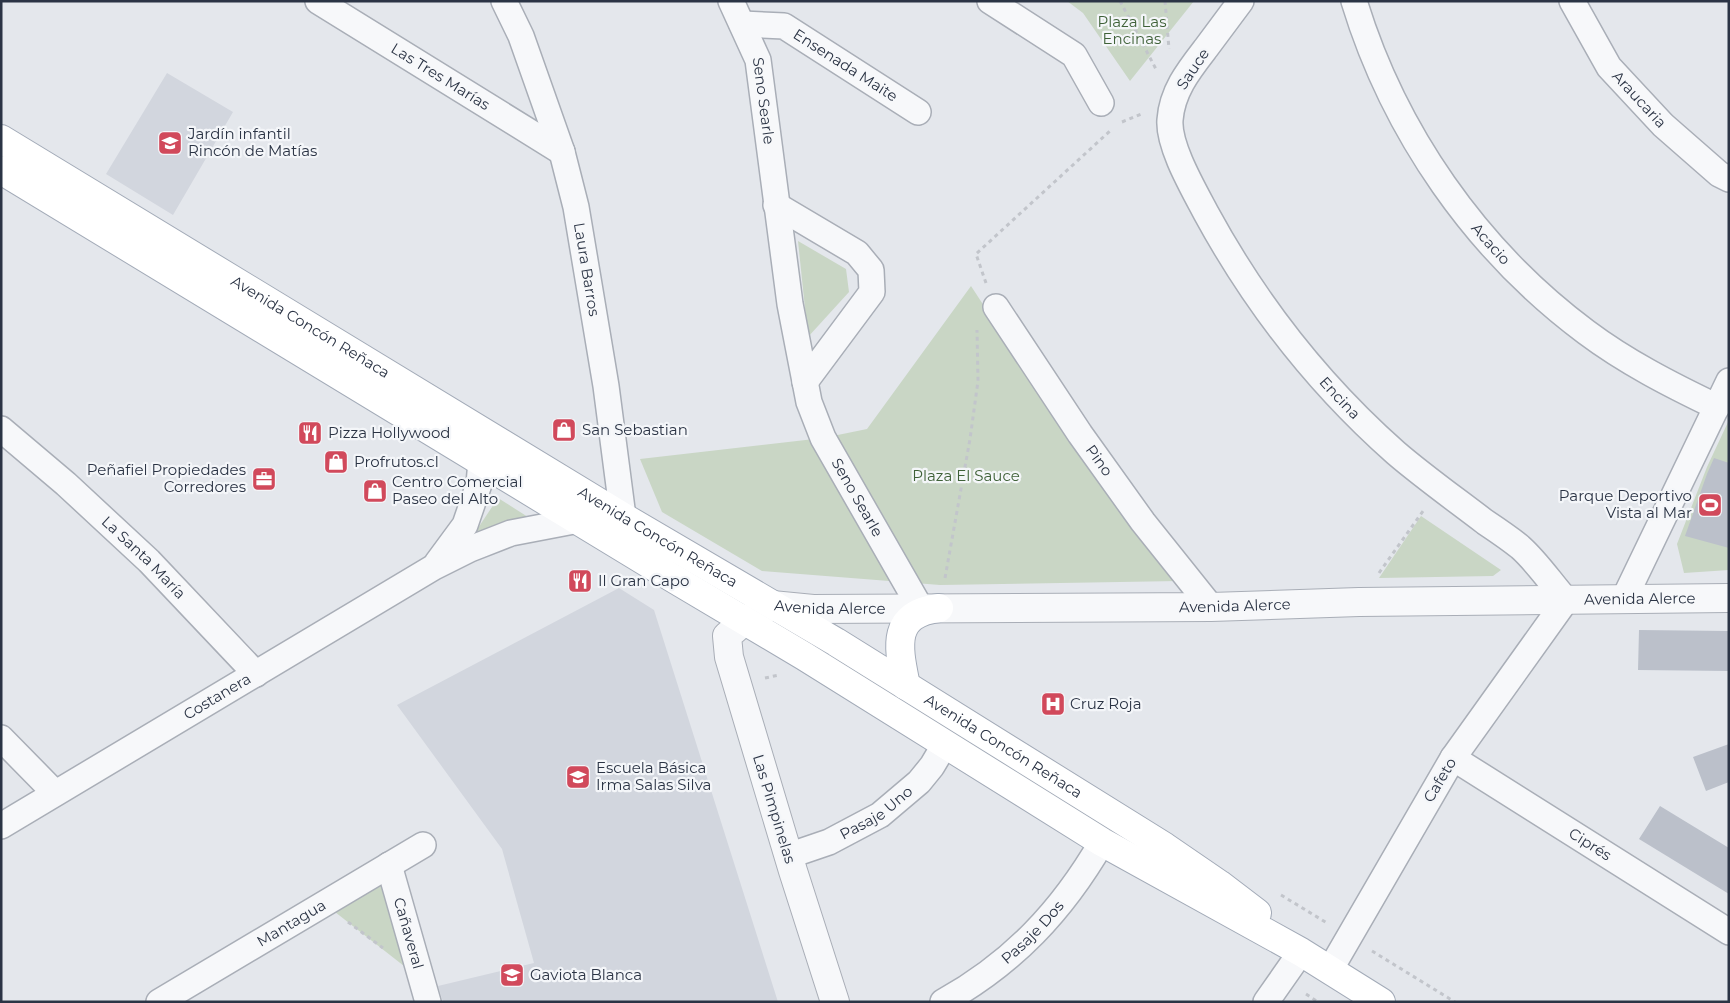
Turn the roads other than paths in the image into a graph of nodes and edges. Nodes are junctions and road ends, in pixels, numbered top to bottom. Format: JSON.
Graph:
{"nodes":[{"id":1,"x":318,"y":1,"type":"edge"},
{"id":2,"x":504,"y":1,"type":"edge"},
{"id":3,"x":731,"y":1,"type":"edge"},
{"id":4,"x":990,"y":1,"type":"edge"},
{"id":5,"x":1240,"y":1,"type":"edge"},
{"id":6,"x":1354,"y":1,"type":"edge"},
{"id":7,"x":1572,"y":1,"type":"edge"},
{"id":8,"x":742,"y":24,"type":"junction"},
{"id":9,"x":1101,"y":103,"type":"dead end"},
{"id":10,"x":918,"y":112,"type":"dead end"},
{"id":11,"x":1,"y":139,"type":"edge"},
{"id":12,"x":1174,"y":145,"type":"joint"},
{"id":13,"x":562,"y":152,"type":"junction"},
{"id":14,"x":1,"y":170,"type":"edge"},
{"id":15,"x":1729,"y":179,"type":"edge"},
{"id":16,"x":776,"y":205,"type":"junction"},
{"id":17,"x":996,"y":307,"type":"road end"},
{"id":18,"x":1729,"y":381,"type":"edge"},
{"id":19,"x":806,"y":382,"type":"junction"},
{"id":20,"x":1717,"y":407,"type":"junction"},
{"id":21,"x":1,"y":429,"type":"edge"},
{"id":22,"x":480,"y":461,"type":"junction"},
{"id":23,"x":623,"y":517,"type":"junction"},
{"id":24,"x":579,"y":520,"type":"junction"},
{"id":25,"x":626,"y":549,"type":"junction"},
{"id":26,"x":434,"y":567,"type":"junction"},
{"id":27,"x":1729,"y":598,"type":"edge"},
{"id":28,"x":1624,"y":599,"type":"junction"},
{"id":29,"x":1566,"y":600,"type":"junction"},
{"id":30,"x":772,"y":605,"type":"junction"},
{"id":31,"x":1211,"y":606,"type":"junction"},
{"id":32,"x":930,"y":609,"type":"junction"},
{"id":33,"x":744,"y":621,"type":"junction"},
{"id":34,"x":256,"y":674,"type":"junction"},
{"id":35,"x":906,"y":686,"type":"junction"},
{"id":36,"x":1,"y":738,"type":"edge"},
{"id":37,"x":945,"y":744,"type":"junction"},
{"id":38,"x":1453,"y":758,"type":"junction"},
{"id":39,"x":55,"y":793,"type":"junction"},
{"id":40,"x":1,"y":826,"type":"edge"},
{"id":41,"x":1102,"y":842,"type":"junction"},
{"id":42,"x":423,"y":845,"type":"dead end"},
{"id":43,"x":788,"y":856,"type":"junction"},
{"id":44,"x":389,"y":865,"type":"junction"},
{"id":45,"x":1729,"y":932,"type":"edge"},
{"id":46,"x":1301,"y":952,"type":"junction"},
{"id":47,"x":1330,"y":970,"type":"junction"},
{"id":48,"x":159,"y":1002,"type":"edge"},
{"id":49,"x":428,"y":1002,"type":"edge"},
{"id":50,"x":835,"y":1002,"type":"edge"},
{"id":51,"x":943,"y":1002,"type":"edge"},
{"id":52,"x":1266,"y":1002,"type":"edge"},
{"id":53,"x":1381,"y":1002,"type":"edge"}],
"edges":[{"from":1,"to":13,"type":"street","name":"Las Tres Marías"},
{"from":2,"to":13,"type":"street","name":"Laura Barros"},
{"from":3,"to":8,"type":"street","name":"Seno Searle"},
{"from":4,"to":9,"type":"street"},
{"from":5,"to":12,"type":"street","name":"Sauce"},
{"from":6,"to":20,"type":"street","name":"Acacio"},
{"from":7,"to":15,"type":"street","name":"Araucaria"},
{"from":8,"to":10,"type":"street","name":"Ensenada Maite"},
{"from":8,"to":16,"type":"street","name":"Seno Searle"},
{"from":11,"to":23,"type":"main road","name":"Avenida Concón Reñaca"},
{"from":12,"to":29,"type":"street","name":"Encina"},
{"from":13,"to":23,"type":"street","name":"Laura Barros"},
{"from":14,"to":22,"type":"main road","name":"Avenida Concón Reñaca"},
{"from":16,"to":19,"type":"street","name":"Seno Searle"},
{"from":16,"to":19,"type":"street"},
{"from":17,"to":31,"type":"street","name":"Pino"},
{"from":18,"to":20,"type":"street"},
{"from":19,"to":32,"type":"street","name":"Seno Searle"},
{"from":20,"to":28,"type":"street"},
{"from":21,"to":34,"type":"street","name":"La Santa María"},
{"from":22,"to":24,"type":"main road","name":"Avenida Concón Reñaca"},
{"from":22,"to":26,"type":"street","name":"Costanera"},
{"from":23,"to":25,"type":"street","name":"Laura Barros"},
{"from":23,"to":30,"type":"main road","name":"Avenida Concón Reñaca"},
{"from":24,"to":25,"type":"main road","name":"Avenida Concón Reñaca"},
{"from":24,"to":26,"type":"street","name":"Costanera"},
{"from":25,"to":33,"type":"main road","name":"Avenida Concón Reñaca"},
{"from":26,"to":34,"type":"street","name":"Costanera"},
{"from":27,"to":28,"type":"street","name":"Avenida Alerce"},
{"from":28,"to":29,"type":"street","name":"Avenida Alerce"},
{"from":29,"to":31,"type":"street","name":"Avenida Alerce"},
{"from":29,"to":38,"type":"street","name":"Cafeto"},
{"from":30,"to":32,"type":"street","name":"Avenida Alerce"},
{"from":30,"to":33,"type":"street","name":"Avenida Alerce"},
{"from":30,"to":35,"type":"main road","name":"Avenida Concón Reñaca"},
{"from":31,"to":32,"type":"street","name":"Avenida Alerce"},
{"from":32,"to":35,"type":"main road"},
{"from":33,"to":37,"type":"main road","name":"Avenida Concón Reñaca"},
{"from":33,"to":43,"type":"street","name":"Las Pimpinelas"},
{"from":34,"to":39,"type":"street","name":"Costanera"},
{"from":35,"to":46,"type":"main road","name":"Avenida Concón Reñaca"},
{"from":36,"to":39,"type":"street"},
{"from":37,"to":41,"type":"main road","name":"Avenida Concón Reñaca"},
{"from":37,"to":43,"type":"street","name":"Pasaje Uno"},
{"from":38,"to":45,"type":"street","name":"Ciprés"},
{"from":38,"to":47,"type":"street","name":"Cafeto"},
{"from":39,"to":40,"type":"street","name":"Costanera"},
{"from":41,"to":46,"type":"main road","name":"Avenida Concón Reñaca"},
{"from":41,"to":51,"type":"street","name":"Pasaje Dos"},
{"from":42,"to":44,"type":"street","name":"Mantagua"},
{"from":43,"to":50,"type":"street","name":"Las Pimpinelas"},
{"from":44,"to":48,"type":"street","name":"Mantagua"},
{"from":44,"to":49,"type":"street","name":"Cañaveral"},
{"from":46,"to":47,"type":"main road","name":"Avenida Concón Reñaca"},
{"from":46,"to":52,"type":"street"},
{"from":47,"to":53,"type":"main road","name":"Avenida Concón Reñaca"}]}
